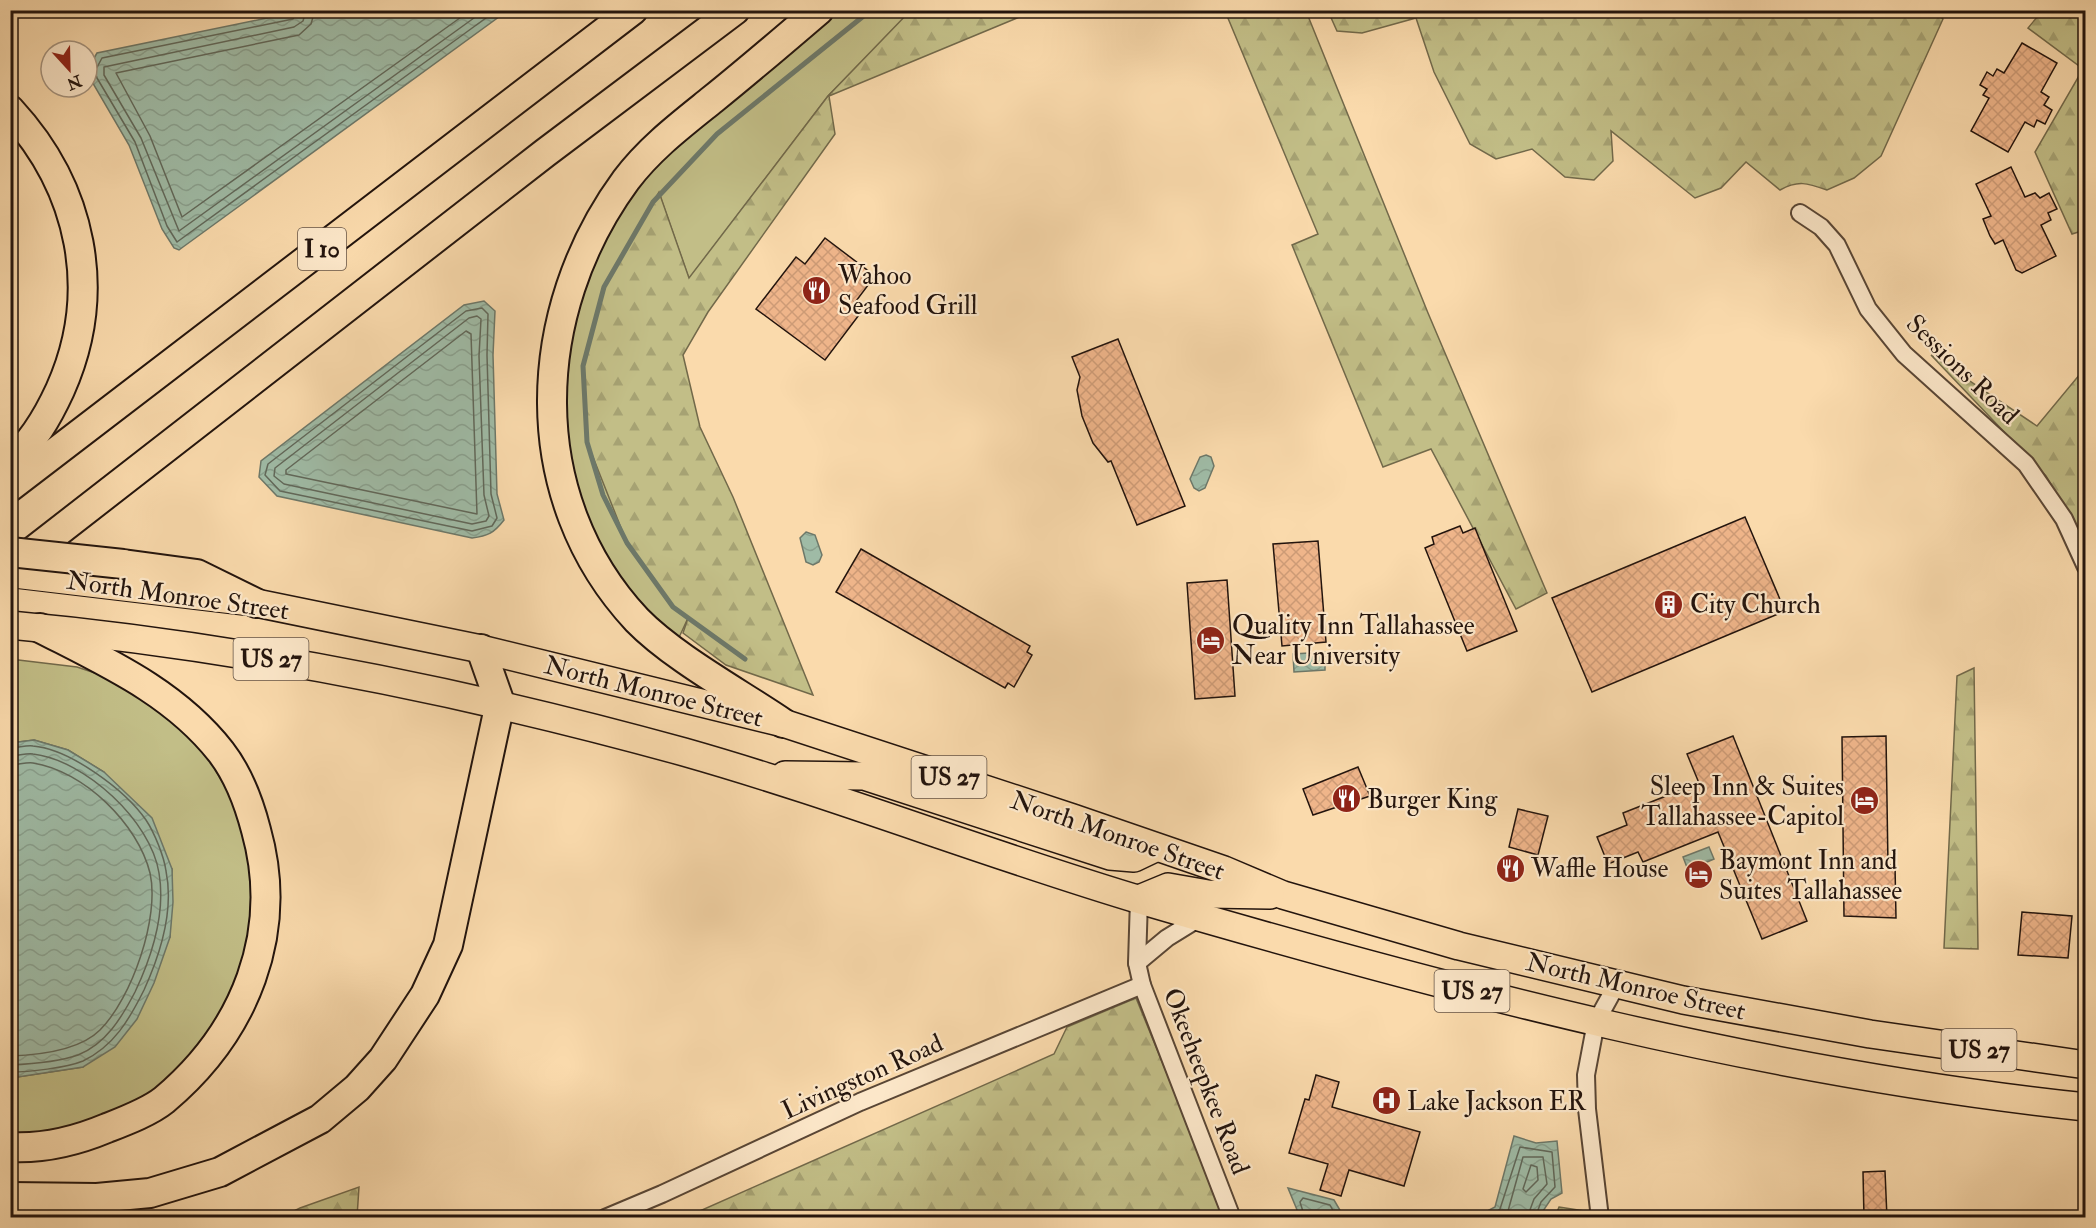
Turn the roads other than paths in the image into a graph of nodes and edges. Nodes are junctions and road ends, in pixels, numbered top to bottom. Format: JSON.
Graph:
{"nodes":[{"id":1,"x":633,"y":10,"type":"edge"},
{"id":2,"x":735,"y":10,"type":"edge"},
{"id":3,"x":819,"y":10,"type":"edge"},
{"id":4,"x":10,"y":110,"type":"edge"},
{"id":5,"x":1800,"y":213,"type":"dead end"},
{"id":6,"x":10,"y":461,"type":"edge"},
{"id":7,"x":10,"y":487,"type":"edge"},
{"id":8,"x":10,"y":552,"type":"edge"},
{"id":9,"x":2085,"y":567,"type":"edge"},
{"id":10,"x":10,"y":569,"type":"edge"},
{"id":11,"x":10,"y":574,"type":"edge"},
{"id":12,"x":256,"y":603,"type":"junction"},
{"id":13,"x":10,"y":625,"type":"edge"},
{"id":14,"x":40,"y":628,"type":"junction"},
{"id":15,"x":481,"y":649,"type":"junction"},
{"id":16,"x":500,"y":703,"type":"junction"},
{"id":17,"x":783,"y":723,"type":"junction"},
{"id":18,"x":758,"y":775,"type":"junction"},
{"id":19,"x":1155,"y":848,"type":"junction"},
{"id":20,"x":1283,"y":895,"type":"junction"},
{"id":21,"x":1139,"y":899,"type":"junction"},
{"id":22,"x":1202,"y":917,"type":"junction"},
{"id":23,"x":1137,"y":963,"type":"junction"},
{"id":24,"x":1617,"y":984,"type":"junction"},
{"id":25,"x":1142,"y":985,"type":"junction"},
{"id":26,"x":1596,"y":1023,"type":"junction"},
{"id":27,"x":1898,"y":1038,"type":"junction"},
{"id":28,"x":2085,"y":1065,"type":"edge"},
{"id":29,"x":1893,"y":1080,"type":"junction"},
{"id":30,"x":2085,"y":1107,"type":"edge"},
{"id":31,"x":10,"y":1146,"type":"edge"},
{"id":32,"x":10,"y":1197,"type":"edge"},
{"id":33,"x":605,"y":1218,"type":"edge"},
{"id":34,"x":1232,"y":1218,"type":"edge"},
{"id":35,"x":1600,"y":1218,"type":"edge"}],
"edges":[{"from":1,"to":7,"type":"highway","number":"I 10"},
{"from":2,"to":10,"type":"highway","number":"I 10"},
{"from":3,"to":17,"type":"highway"},
{"from":4,"to":6,"type":"highway"},
{"from":5,"to":9,"type":"street","name":"Sessions Road"},
{"from":8,"to":12,"type":"highway","bridge":true},
{"from":11,"to":12,"type":"main road","name":"North Monroe Street","number":"US 27"},
{"from":12,"to":15,"type":"highway","name":"North Monroe Street","number":"US 27"},
{"from":13,"to":14,"type":"highway","name":"North Monroe Street","number":"US 27"},
{"from":14,"to":16,"type":"highway","name":"North Monroe Street","number":"US 27"},
{"from":14,"to":31,"type":"highway"},
{"from":15,"to":16,"type":"highway"},
{"from":15,"to":17,"type":"highway","name":"North Monroe Street","number":"US 27"},
{"from":16,"to":18,"type":"highway","name":"North Monroe Street","number":"US 27"},
{"from":16,"to":32,"type":"highway"},
{"from":17,"to":19,"type":"highway","name":"North Monroe Street","number":"US 27"},
{"from":18,"to":19,"type":"highway"},
{"from":18,"to":21,"type":"highway","name":"North Monroe Street","number":"US 27"},
{"from":19,"to":20,"type":"highway","name":"North Monroe Street","number":"US 27"},
{"from":20,"to":21,"type":"highway"},
{"from":20,"to":24,"type":"highway","name":"North Monroe Street","number":"US 27"},
{"from":21,"to":22,"type":"highway","name":"North Monroe Street","number":"US 27"},
{"from":21,"to":23,"type":"street","name":"Okeeheepkee Road"},
{"from":22,"to":23,"type":"street","name":"Okeeheepkee Road"},
{"from":22,"to":26,"type":"highway","name":"North Monroe Street","number":"US 27"},
{"from":23,"to":25,"type":"street","name":"Okeeheepkee Road"},
{"from":24,"to":26,"type":"street"},
{"from":24,"to":27,"type":"highway","name":"North Monroe Street","number":"US 27"},
{"from":25,"to":33,"type":"street","name":"Livingston Road"},
{"from":25,"to":34,"type":"street","name":"Okeeheepkee Road"},
{"from":26,"to":29,"type":"highway","name":"North Monroe Street","number":"US 27"},
{"from":26,"to":35,"type":"street"},
{"from":27,"to":28,"type":"highway","name":"North Monroe Street","number":"US 27"},
{"from":27,"to":29,"type":"highway"},
{"from":29,"to":30,"type":"highway","name":"North Monroe Street","number":"US 27"}]}
